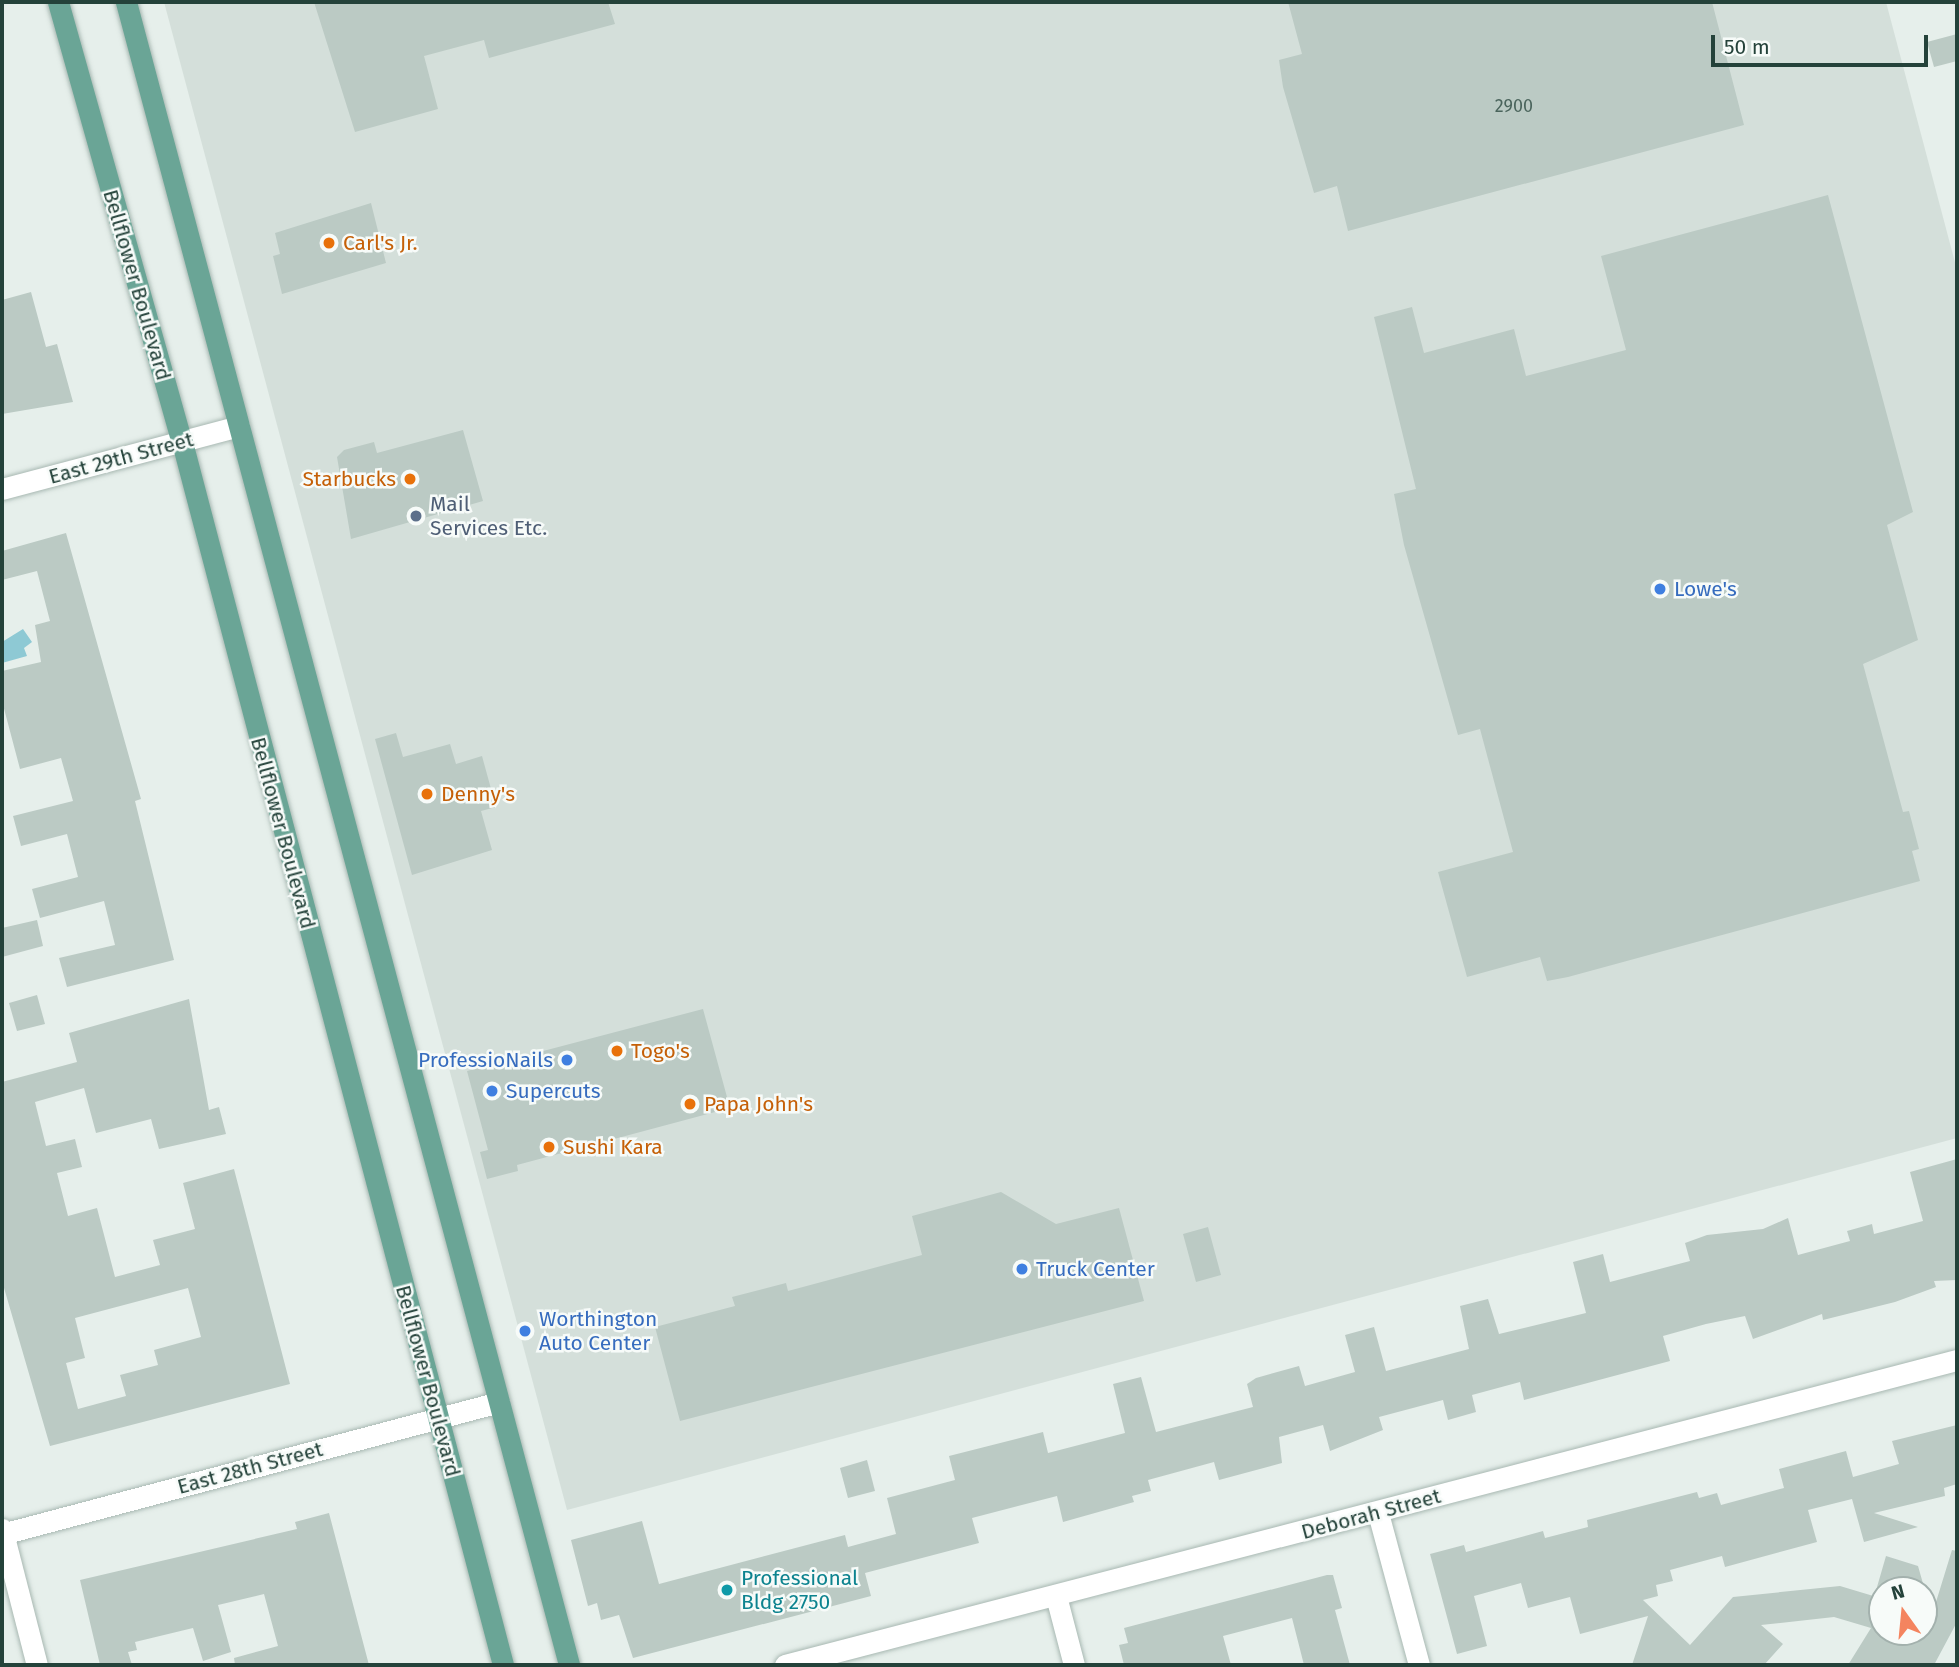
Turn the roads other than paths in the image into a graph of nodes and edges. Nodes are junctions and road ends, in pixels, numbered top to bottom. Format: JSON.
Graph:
{"nodes":[{"id":1,"x":58,"y":2,"type":"edge"},
{"id":2,"x":125,"y":2,"type":"edge"},
{"id":3,"x":239,"y":426,"type":"junction"},
{"id":4,"x":182,"y":442,"type":"junction"},
{"id":5,"x":2,"y":489,"type":"edge"},
{"id":6,"x":1957,"y":1360,"type":"edge"},
{"id":7,"x":499,"y":1402,"type":"junction"},
{"id":8,"x":439,"y":1419,"type":"junction"},
{"id":9,"x":1378,"y":1513,"type":"junction"},
{"id":10,"x":2,"y":1532,"type":"edge"},
{"id":11,"x":1056,"y":1596,"type":"junction"},
{"id":12,"x":37,"y":1665,"type":"edge"},
{"id":13,"x":503,"y":1665,"type":"edge"},
{"id":14,"x":569,"y":1665,"type":"edge"},
{"id":15,"x":785,"y":1665,"type":"edge"},
{"id":16,"x":1074,"y":1665,"type":"edge"},
{"id":17,"x":1419,"y":1665,"type":"edge"}],
"edges":[{"from":1,"to":4,"type":"main road","name":"Bellflower Boulevard"},
{"from":2,"to":3,"type":"main road"},
{"from":3,"to":4,"type":"street","name":"East 29th Street"},
{"from":3,"to":7,"type":"main road"},
{"from":4,"to":5,"type":"street","name":"East 29th Street"},
{"from":4,"to":8,"type":"main road","name":"Bellflower Boulevard"},
{"from":6,"to":9,"type":"street","name":"Deborah Street"},
{"from":7,"to":8,"type":"street","name":"East 28th Street"},
{"from":7,"to":14,"type":"main road"},
{"from":8,"to":10,"type":"street","name":"East 28th Street"},
{"from":8,"to":13,"type":"main road","name":"Bellflower Boulevard"},
{"from":9,"to":11,"type":"street","name":"Deborah Street"},
{"from":9,"to":17,"type":"street"},
{"from":10,"to":12,"type":"street"},
{"from":11,"to":15,"type":"street","name":"Deborah Street"},
{"from":11,"to":16,"type":"street"}]}
